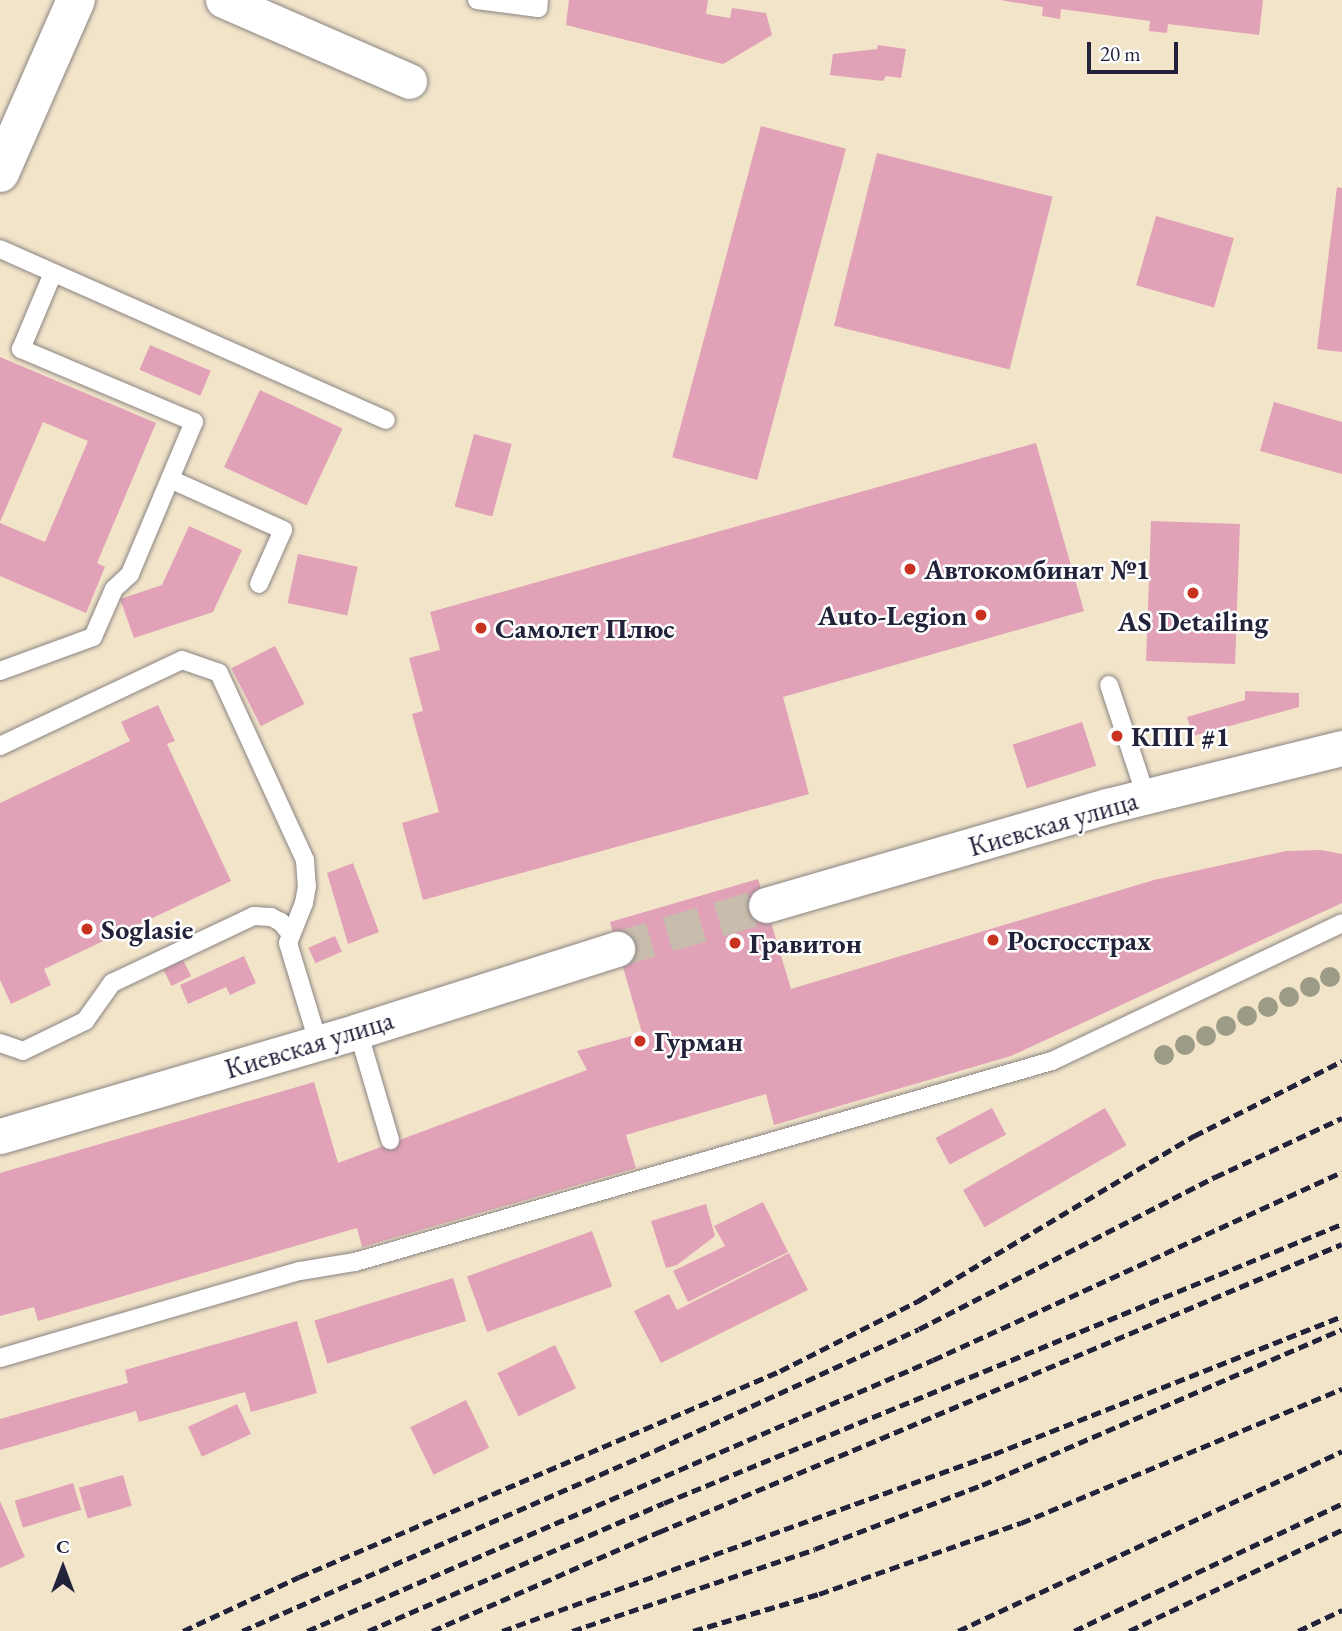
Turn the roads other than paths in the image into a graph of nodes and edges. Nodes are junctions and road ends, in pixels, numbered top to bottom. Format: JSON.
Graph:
{"nodes":[{"id":1,"x":76,"y":0,"type":"edge"},
{"id":2,"x":223,"y":0,"type":"edge"},
{"id":3,"x":477,"y":0,"type":"edge"},
{"id":4,"x":539,"y":0,"type":"edge"},
{"id":5,"x":409,"y":81,"type":"dead end"},
{"id":6,"x":0,"y":173,"type":"edge"},
{"id":7,"x":0,"y":249,"type":"edge"},
{"id":8,"x":53,"y":273,"type":"junction"},
{"id":9,"x":386,"y":420,"type":"dead end"},
{"id":10,"x":170,"y":479,"type":"junction"},
{"id":11,"x":259,"y":584,"type":"dead end"},
{"id":12,"x":0,"y":671,"type":"edge"},
{"id":13,"x":1109,"y":685,"type":"dead end"},
{"id":14,"x":0,"y":746,"type":"edge"},
{"id":15,"x":1342,"y":748,"type":"edge"},
{"id":16,"x":1146,"y":796,"type":"junction"},
{"id":17,"x":766,"y":905,"type":"tunnel mouth"},
{"id":18,"x":1342,"y":923,"type":"edge"},
{"id":19,"x":290,"y":933,"type":"junction"},
{"id":20,"x":617,"y":949,"type":"tunnel mouth"},
{"id":21,"x":358,"y":1031,"type":"junction"},
{"id":22,"x":318,"y":1042,"type":"junction"},
{"id":23,"x":0,"y":1043,"type":"edge"},
{"id":24,"x":0,"y":1136,"type":"edge"},
{"id":25,"x":390,"y":1140,"type":"dead end"},
{"id":26,"x":0,"y":1358,"type":"edge"}],
"edges":[{"from":1,"to":6,"type":"street"},
{"from":2,"to":5,"type":"street"},
{"from":3,"to":4,"type":"lane"},
{"from":7,"to":8,"type":"lane"},
{"from":8,"to":9,"type":"lane"},
{"from":8,"to":10,"type":"lane"},
{"from":10,"to":11,"type":"lane"},
{"from":10,"to":12,"type":"lane"},
{"from":13,"to":16,"type":"lane"},
{"from":14,"to":19,"type":"lane"},
{"from":15,"to":16,"type":"street","name":"Киевская улица"},
{"from":16,"to":17,"type":"street","name":"Киевская улица"},
{"from":18,"to":26,"type":"lane"},
{"from":19,"to":22,"type":"lane"},
{"from":19,"to":23,"type":"lane"},
{"from":20,"to":21,"type":"street","name":"Киевская улица"},
{"from":21,"to":22,"type":"street","name":"Киевская улица"},
{"from":21,"to":25,"type":"lane"},
{"from":22,"to":24,"type":"street","name":"Киевская улица"}]}
